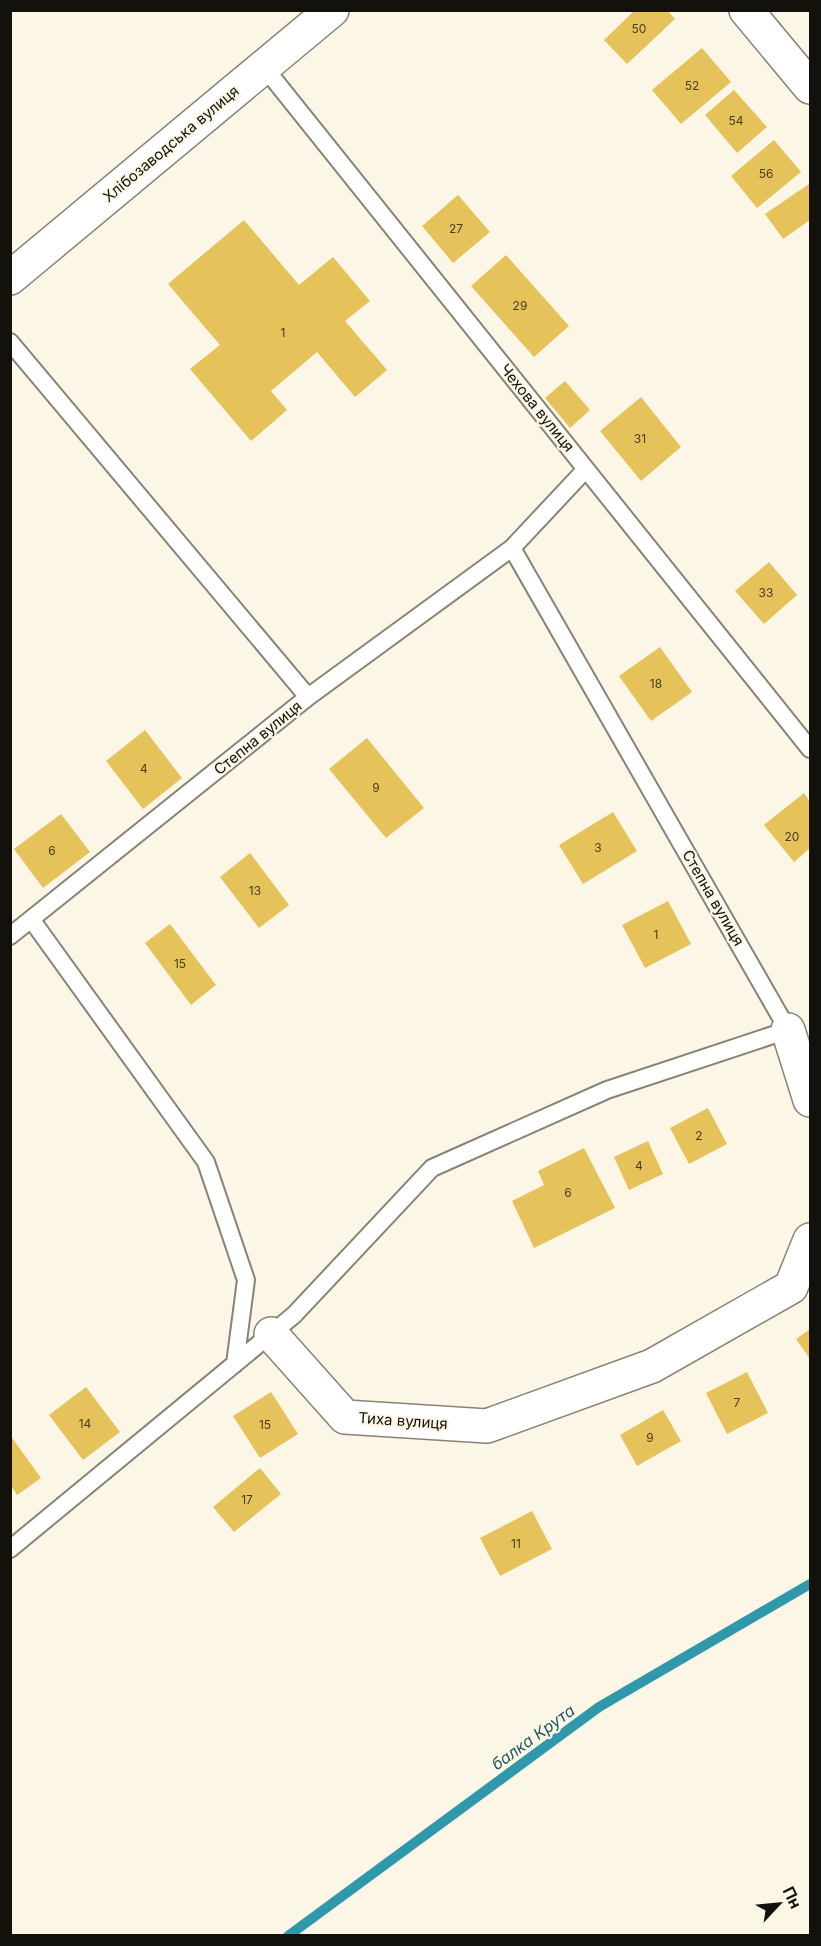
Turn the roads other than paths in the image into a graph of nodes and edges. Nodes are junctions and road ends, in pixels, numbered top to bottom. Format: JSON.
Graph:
{"nodes":[{"id":1,"x":332,"y":10,"type":"edge"},
{"id":2,"x":746,"y":10,"type":"edge"},
{"id":3,"x":264,"y":67,"type":"junction"},
{"id":4,"x":810,"y":87,"type":"edge"},
{"id":5,"x":13,"y":271,"type":"edge"},
{"id":6,"x":10,"y":342,"type":"edge"},
{"id":7,"x":586,"y":469,"type":"junction"},
{"id":8,"x":512,"y":548,"type":"junction"},
{"id":9,"x":308,"y":697,"type":"junction"},
{"id":10,"x":810,"y":749,"type":"edge"},
{"id":11,"x":31,"y":919,"type":"junction"},
{"id":12,"x":10,"y":936,"type":"edge"},
{"id":13,"x":788,"y":1030,"type":"junction"},
{"id":14,"x":810,"y":1100,"type":"edge"},
{"id":15,"x":810,"y":1240,"type":"edge"},
{"id":16,"x":271,"y":1334,"type":"junction"},
{"id":17,"x":235,"y":1364,"type":"junction"},
{"id":18,"x":10,"y":1549,"type":"edge"}],
"edges":[{"from":1,"to":3,"type":"street","name":"Хлібозаводська вулиця"},
{"from":2,"to":4,"type":"street"},
{"from":3,"to":5,"type":"street","name":"Хлібозаводська вулиця"},
{"from":3,"to":7,"type":"lane","name":"Чехова вулиця"},
{"from":6,"to":9,"type":"lane"},
{"from":7,"to":8,"type":"lane","name":"Степна вулиця"},
{"from":7,"to":10,"type":"lane","name":"Чехова вулиця"},
{"from":8,"to":9,"type":"lane","name":"Степна вулиця"},
{"from":8,"to":13,"type":"lane","name":"Степна вулиця"},
{"from":9,"to":11,"type":"lane","name":"Степна вулиця"},
{"from":11,"to":12,"type":"lane","name":"Степна вулиця"},
{"from":11,"to":17,"type":"lane"},
{"from":13,"to":14,"type":"street"},
{"from":13,"to":16,"type":"lane"},
{"from":15,"to":16,"type":"street","name":"Тиха вулиця"},
{"from":16,"to":17,"type":"lane"},
{"from":17,"to":18,"type":"lane"}]}
